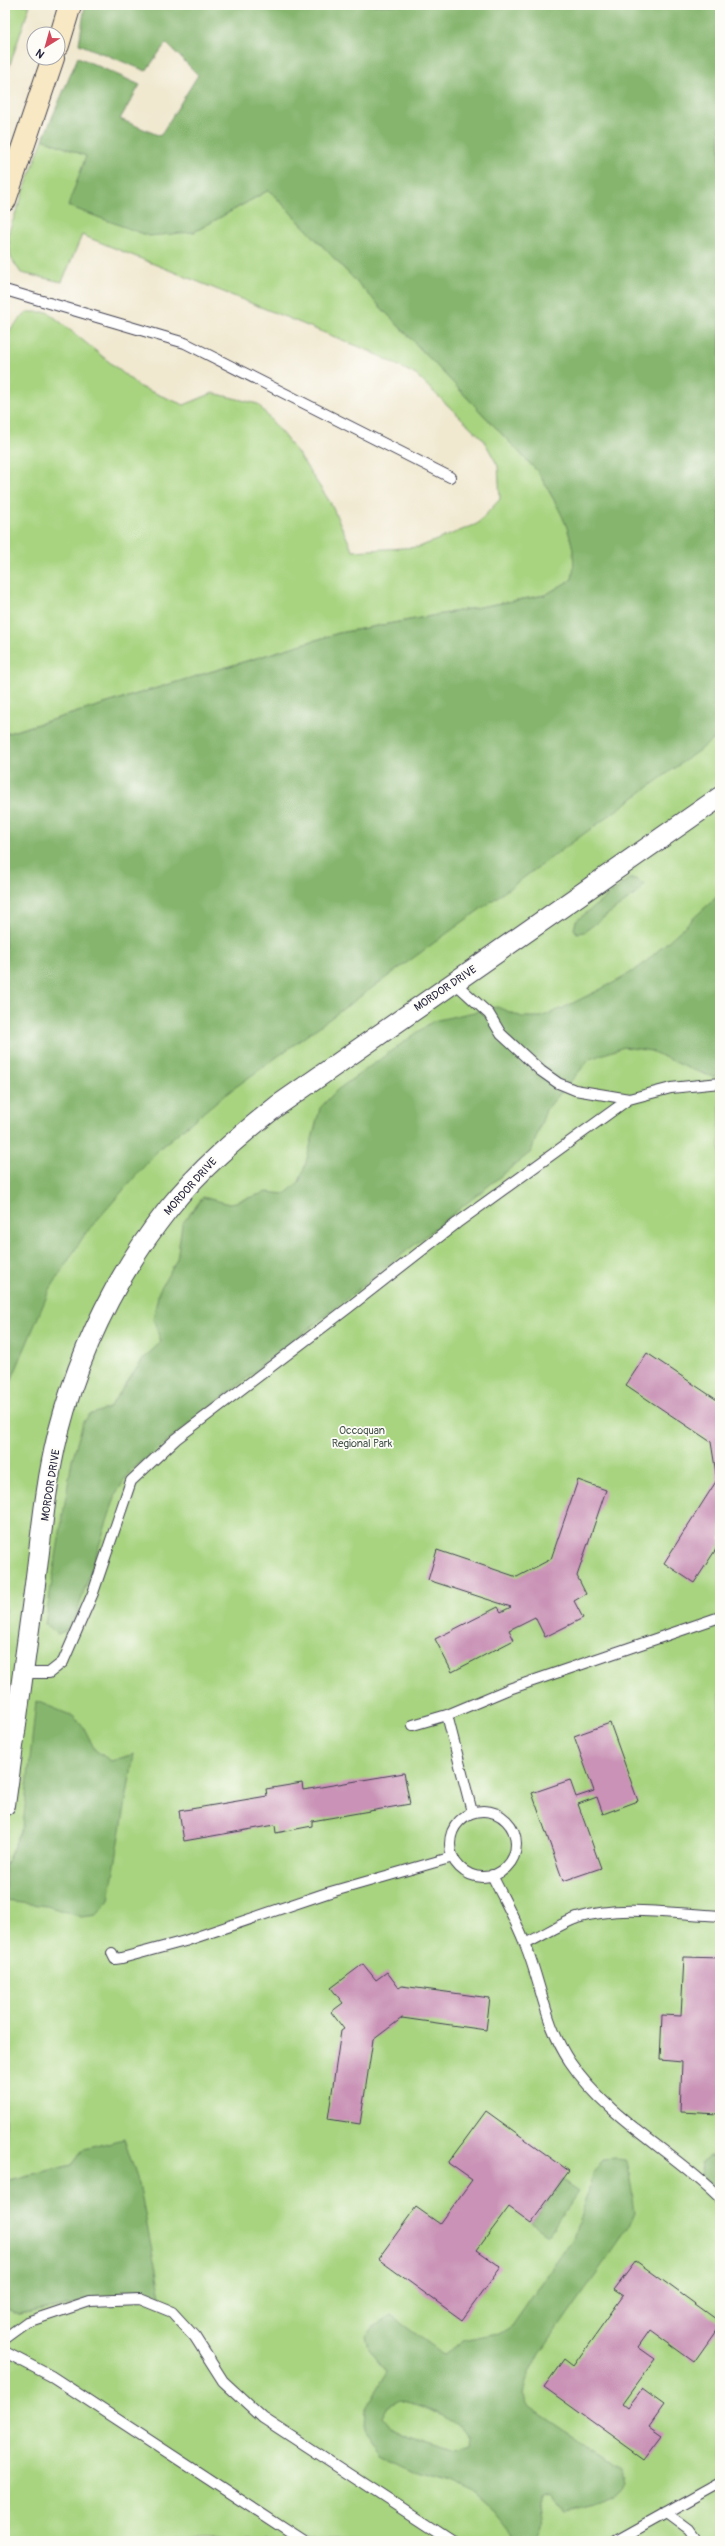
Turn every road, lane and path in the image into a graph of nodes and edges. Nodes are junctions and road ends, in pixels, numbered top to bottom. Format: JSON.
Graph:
{"nodes":[{"id":1,"x":70,"y":5,"type":"edge"},
{"id":2,"x":64,"y":26,"type":"edge"},
{"id":3,"x":51,"y":66,"type":"edge"},
{"id":4,"x":5,"y":200,"type":"edge"},
{"id":5,"x":5,"y":290,"type":"edge"},
{"id":6,"x":450,"y":477,"type":"dead end"},
{"id":7,"x":720,"y":797,"type":"edge"},
{"id":8,"x":454,"y":982,"type":"junction"},
{"id":9,"x":720,"y":1083,"type":"edge"},
{"id":10,"x":629,"y":1099,"type":"junction"},
{"id":11,"x":720,"y":1617,"type":"edge"},
{"id":12,"x":23,"y":1673,"type":"junction"},
{"id":13,"x":447,"y":1715,"type":"junction"},
{"id":14,"x":413,"y":1725,"type":"dead end"},
{"id":15,"x":5,"y":1805,"type":"edge"},
{"id":16,"x":472,"y":1812,"type":"junction"},
{"id":17,"x":453,"y":1857,"type":"junction"},
{"id":18,"x":492,"y":1875,"type":"junction"},
{"id":19,"x":720,"y":1916,"type":"edge"},
{"id":20,"x":525,"y":1944,"type":"junction"},
{"id":21,"x":112,"y":1954,"type":"dead end"},
{"id":22,"x":720,"y":2198,"type":"edge"},
{"id":23,"x":5,"y":2338,"type":"edge"},
{"id":24,"x":5,"y":2352,"type":"edge"},
{"id":25,"x":720,"y":2483,"type":"edge"},
{"id":26,"x":666,"y":2513,"type":"junction"},
{"id":27,"x":303,"y":2541,"type":"edge"},
{"id":28,"x":451,"y":2541,"type":"edge"},
{"id":29,"x":616,"y":2541,"type":"edge"},
{"id":30,"x":697,"y":2541,"type":"edge"}],
"edges":[{"from":1,"to":2,"type":"main road"},
{"from":3,"to":4,"type":"main road"},
{"from":5,"to":6,"type":"lane"},
{"from":7,"to":8,"type":"street","name":"MORDOR DRIVE"},
{"from":8,"to":10,"type":"lane"},
{"from":8,"to":12,"type":"street","name":"MORDOR DRIVE"},
{"from":9,"to":10,"type":"lane"},
{"from":10,"to":12,"type":"lane"},
{"from":11,"to":13,"type":"lane"},
{"from":12,"to":15,"type":"street","name":"MORDOR DRIVE"},
{"from":13,"to":14,"type":"lane"},
{"from":13,"to":16,"type":"lane"},
{"from":16,"to":17,"type":"lane"},
{"from":16,"to":18,"type":"lane"},
{"from":17,"to":18,"type":"lane"},
{"from":17,"to":21,"type":"lane"},
{"from":18,"to":20,"type":"lane"},
{"from":19,"to":20,"type":"lane"},
{"from":20,"to":22,"type":"lane"},
{"from":23,"to":28,"type":"lane"},
{"from":24,"to":27,"type":"lane"},
{"from":25,"to":26,"type":"lane"},
{"from":26,"to":29,"type":"lane"},
{"from":26,"to":30,"type":"lane"}]}
